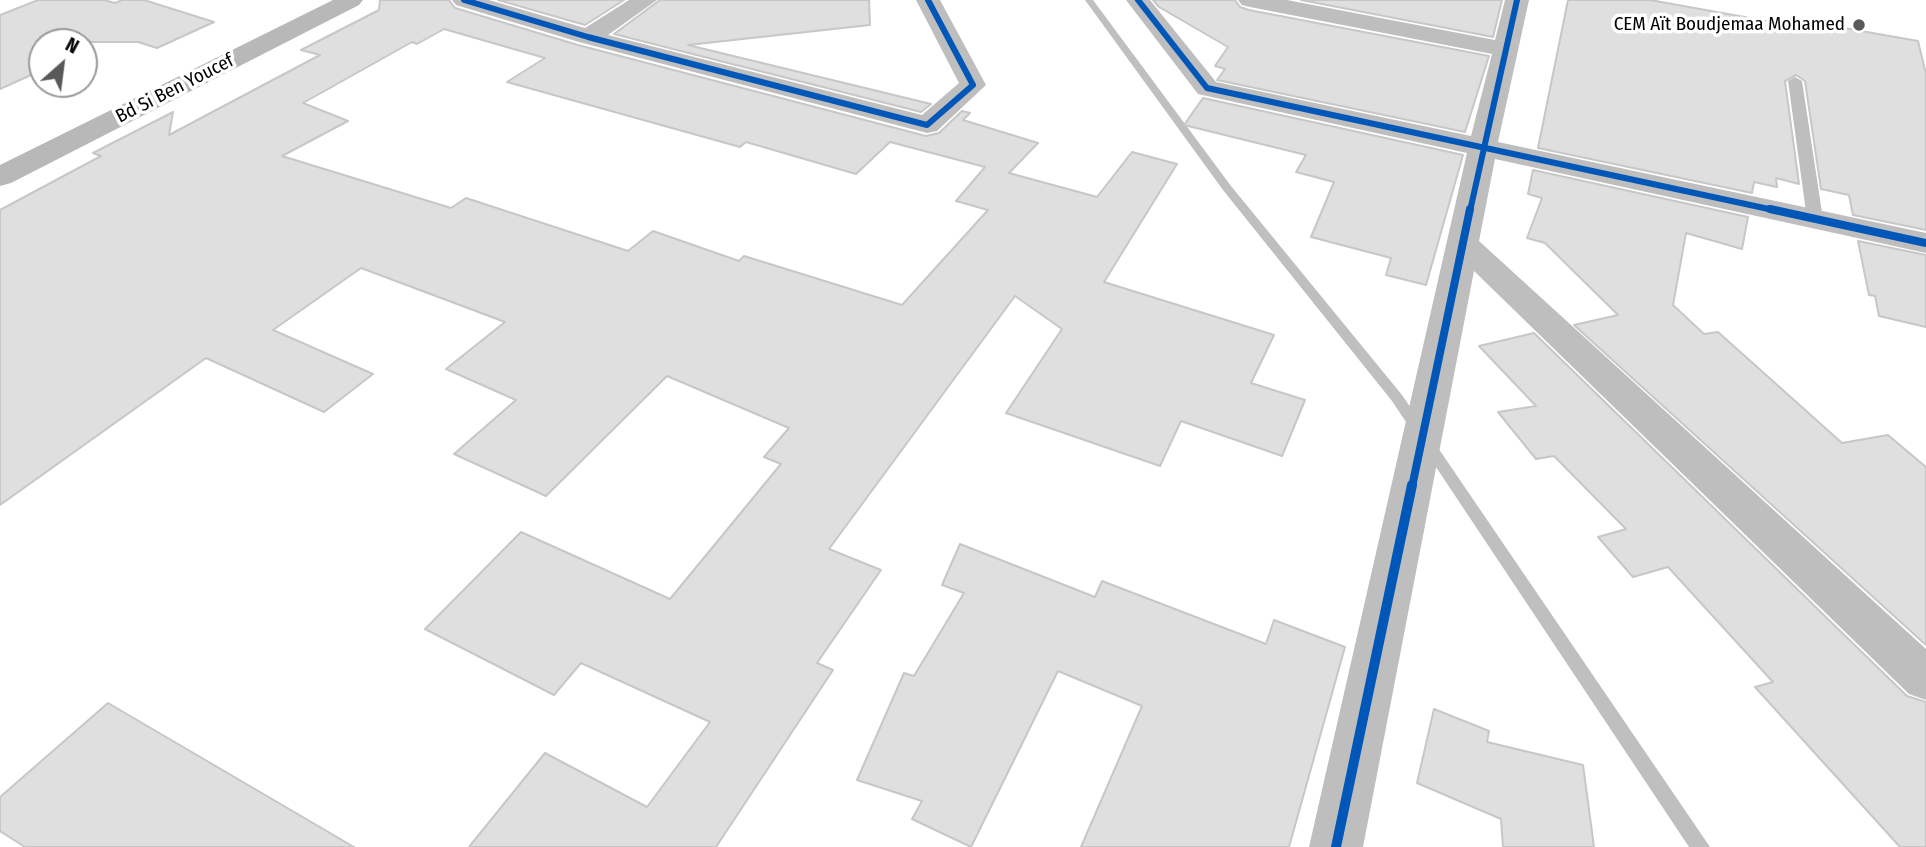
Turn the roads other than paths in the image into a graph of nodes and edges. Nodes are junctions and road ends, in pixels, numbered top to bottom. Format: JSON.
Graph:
{"nodes":[{"id":1,"x":298,"y":0,"type":"edge"},
{"id":2,"x":351,"y":0,"type":"edge"},
{"id":3,"x":464,"y":0,"type":"edge"},
{"id":4,"x":645,"y":0,"type":"edge"},
{"id":5,"x":928,"y":0,"type":"edge"},
{"id":6,"x":1138,"y":0,"type":"edge"},
{"id":7,"x":1250,"y":0,"type":"edge"},
{"id":8,"x":1517,"y":0,"type":"edge"},
{"id":9,"x":588,"y":37,"type":"junction"},
{"id":10,"x":1505,"y":49,"type":"junction"},
{"id":11,"x":175,"y":61,"type":"dead end"},
{"id":12,"x":138,"y":79,"type":"dead end"},
{"id":13,"x":1796,"y":81,"type":"dead end"},
{"id":14,"x":172,"y":90,"type":"junction"},
{"id":15,"x":1483,"y":147,"type":"junction"},
{"id":16,"x":0,"y":177,"type":"edge"},
{"id":17,"x":1815,"y":219,"type":"junction"},
{"id":18,"x":1463,"y":243,"type":"junction"},
{"id":19,"x":1926,"y":243,"type":"edge"},
{"id":20,"x":1926,"y":679,"type":"edge"},
{"id":21,"x":1336,"y":847,"type":"edge"}],
"edges":[{"from":1,"to":11,"type":"street","name":"Bd Si Ben Youcef"},
{"from":2,"to":14,"type":"street","name":"Bd Si Ben Youcef"},
{"from":3,"to":9,"type":"street"},
{"from":4,"to":9,"type":"street"},
{"from":5,"to":9,"type":"street"},
{"from":6,"to":15,"type":"street"},
{"from":7,"to":10,"type":"street"},
{"from":8,"to":10,"type":"street"},
{"from":10,"to":15,"type":"street"},
{"from":12,"to":14,"type":"street"},
{"from":13,"to":17,"type":"lane"},
{"from":14,"to":16,"type":"street","name":"Bd Si Ben Youcef"},
{"from":15,"to":17,"type":"street"},
{"from":15,"to":18,"type":"street"},
{"from":17,"to":19,"type":"street"},
{"from":18,"to":20,"type":"street"},
{"from":18,"to":21,"type":"street"}]}
